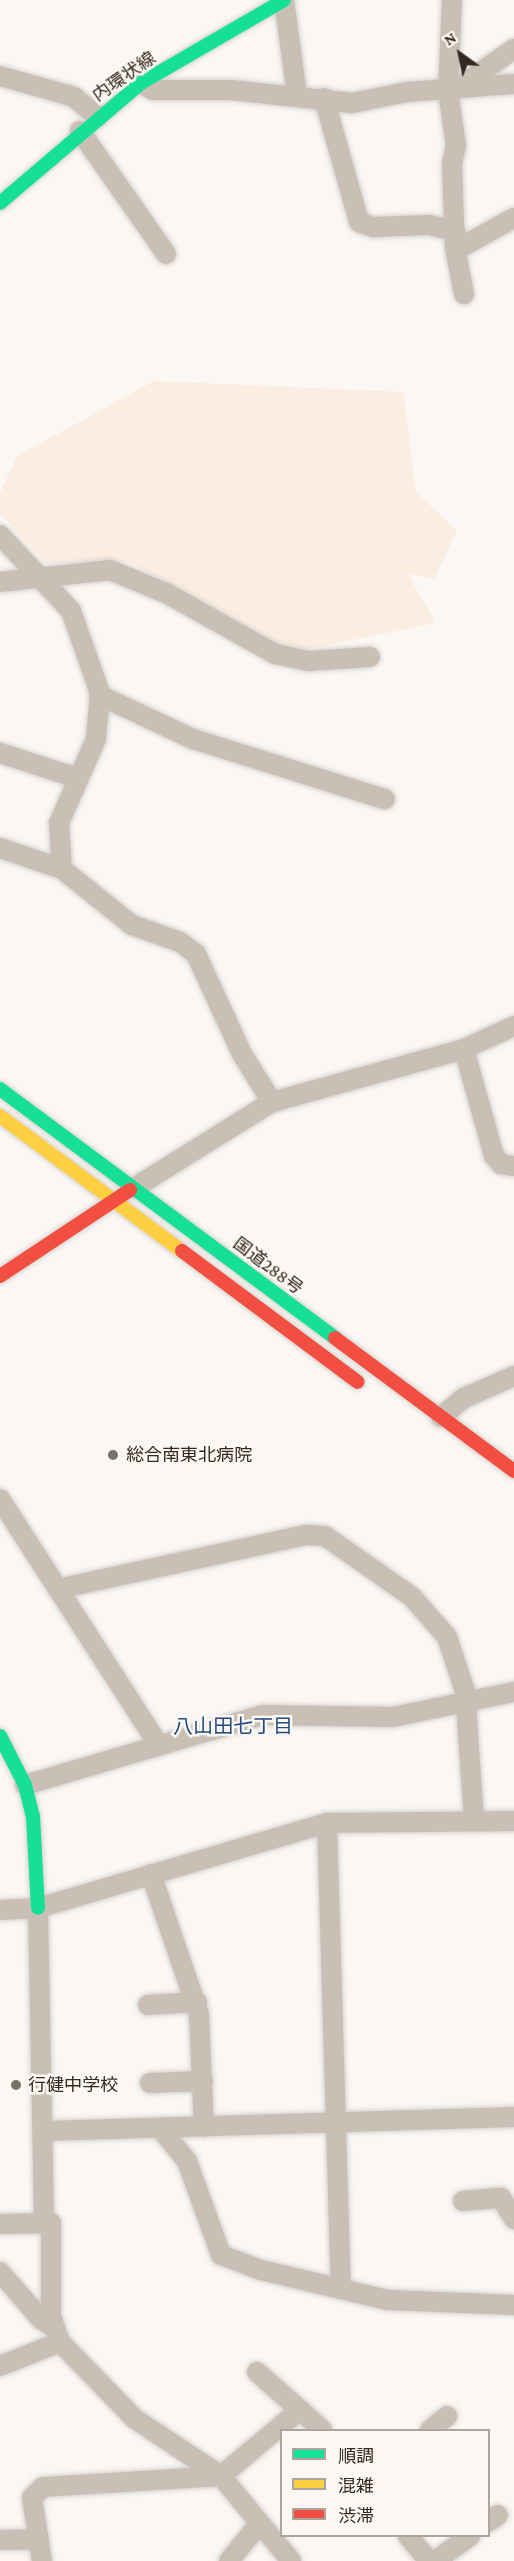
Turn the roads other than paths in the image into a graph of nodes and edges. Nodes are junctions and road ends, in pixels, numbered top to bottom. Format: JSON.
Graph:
{"nodes":[{"id":1,"x":284,"y":0,"type":"edge"},
{"id":2,"x":452,"y":0,"type":"edge"},
{"id":3,"x":170,"y":48,"type":"dead end"},
{"id":4,"x":514,"y":49,"type":"edge"},
{"id":5,"x":0,"y":76,"type":"edge"},
{"id":6,"x":121,"y":79,"type":"dead end"},
{"id":7,"x":141,"y":83,"type":"junction"},
{"id":8,"x":514,"y":84,"type":"edge"},
{"id":9,"x":451,"y":91,"type":"junction"},
{"id":10,"x":297,"y":95,"type":"junction"},
{"id":11,"x":324,"y":98,"type":"junction"},
{"id":12,"x":92,"y":106,"type":"junction"},
{"id":13,"x":75,"y":124,"type":"junction"},
{"id":14,"x":0,"y":203,"type":"edge"},
{"id":15,"x":514,"y":218,"type":"edge"},
{"id":16,"x":455,"y":241,"type":"junction"},
{"id":17,"x":166,"y":254,"type":"dead end"},
{"id":18,"x":464,"y":294,"type":"dead end"},
{"id":19,"x":0,"y":535,"type":"edge"},
{"id":20,"x":40,"y":577,"type":"junction"},
{"id":21,"x":0,"y":582,"type":"edge"},
{"id":22,"x":370,"y":657,"type":"dead end"},
{"id":23,"x":99,"y":695,"type":"junction"},
{"id":24,"x":0,"y":753,"type":"edge"},
{"id":25,"x":77,"y":778,"type":"junction"},
{"id":26,"x":385,"y":799,"type":"dead end"},
{"id":27,"x":0,"y":848,"type":"edge"},
{"id":28,"x":62,"y":869,"type":"junction"},
{"id":29,"x":514,"y":1026,"type":"edge"},
{"id":30,"x":464,"y":1049,"type":"junction"},
{"id":31,"x":0,"y":1089,"type":"edge"},
{"id":32,"x":272,"y":1102,"type":"junction"},
{"id":33,"x":0,"y":1116,"type":"edge"},
{"id":34,"x":514,"y":1166,"type":"edge"},
{"id":35,"x":134,"y":1188,"type":"junction"},
{"id":36,"x":114,"y":1200,"type":"junction"},
{"id":37,"x":0,"y":1276,"type":"edge"},
{"id":38,"x":514,"y":1376,"type":"edge"},
{"id":39,"x":372,"y":1392,"type":"dead end"},
{"id":40,"x":441,"y":1417,"type":"junction"},
{"id":41,"x":514,"y":1471,"type":"edge"},
{"id":42,"x":0,"y":1499,"type":"edge"},
{"id":43,"x":58,"y":1589,"type":"junction"},
{"id":44,"x":514,"y":1692,"type":"edge"},
{"id":45,"x":466,"y":1705,"type":"junction"},
{"id":46,"x":0,"y":1736,"type":"edge"},
{"id":47,"x":158,"y":1744,"type":"junction"},
{"id":48,"x":25,"y":1785,"type":"junction"},
{"id":49,"x":474,"y":1821,"type":"junction"},
{"id":50,"x":514,"y":1821,"type":"edge"},
{"id":51,"x":327,"y":1823,"type":"junction"},
{"id":52,"x":151,"y":1875,"type":"junction"},
{"id":53,"x":38,"y":1908,"type":"junction"},
{"id":54,"x":0,"y":1910,"type":"edge"},
{"id":55,"x":197,"y":2002,"type":"junction"},
{"id":56,"x":148,"y":2005,"type":"dead end"},
{"id":57,"x":203,"y":2081,"type":"junction"},
{"id":58,"x":150,"y":2083,"type":"dead end"},
{"id":59,"x":514,"y":2117,"type":"edge"},
{"id":60,"x":339,"y":2122,"type":"junction"},
{"id":61,"x":204,"y":2127,"type":"junction"},
{"id":62,"x":160,"y":2128,"type":"junction"},
{"id":63,"x":45,"y":2131,"type":"junction"},
{"id":64,"x":463,"y":2201,"type":"dead end"},
{"id":65,"x":514,"y":2219,"type":"edge"},
{"id":66,"x":44,"y":2222,"type":"junction"},
{"id":67,"x":0,"y":2224,"type":"edge"},
{"id":68,"x":0,"y":2274,"type":"edge"},
{"id":69,"x":341,"y":2289,"type":"junction"},
{"id":70,"x":514,"y":2305,"type":"edge"},
{"id":71,"x":57,"y":2334,"type":"junction"},
{"id":72,"x":0,"y":2366,"type":"edge"},
{"id":73,"x":257,"y":2372,"type":"dead end"},
{"id":74,"x":300,"y":2410,"type":"junction"},
{"id":75,"x":447,"y":2416,"type":"dead end"},
{"id":76,"x":321,"y":2429,"type":"edge"},
{"id":77,"x":431,"y":2429,"type":"edge"},
{"id":78,"x":221,"y":2476,"type":"junction"},
{"id":79,"x":260,"y":2524,"type":"junction"},
{"id":80,"x":410,"y":2537,"type":"edge"},
{"id":81,"x":467,"y":2537,"type":"edge"},
{"id":82,"x":39,"y":2539,"type":"junction"},
{"id":83,"x":0,"y":2540,"type":"edge"},
{"id":84,"x":42,"y":2561,"type":"edge"},
{"id":85,"x":229,"y":2561,"type":"edge"},
{"id":86,"x":291,"y":2561,"type":"edge"},
{"id":87,"x":429,"y":2561,"type":"edge"},
{"id":88,"x":435,"y":2561,"type":"edge"}],
"edges":[{"from":1,"to":7,"type":"main road","name":"内環状線"},
{"from":1,"to":10,"type":"street"},
{"from":2,"to":9,"type":"street"},
{"from":3,"to":6,"type":"main road","name":"内環状線"},
{"from":4,"to":9,"type":"street"},
{"from":5,"to":12,"type":"street"},
{"from":7,"to":10,"type":"street"},
{"from":7,"to":12,"type":"main road","name":"内環状線"},
{"from":8,"to":9,"type":"street"},
{"from":9,"to":11,"type":"street"},
{"from":9,"to":16,"type":"street"},
{"from":10,"to":11,"type":"street"},
{"from":11,"to":16,"type":"street"},
{"from":12,"to":13,"type":"main road","name":"内環状線"},
{"from":13,"to":14,"type":"main road","name":"内環状線"},
{"from":13,"to":17,"type":"street"},
{"from":15,"to":16,"type":"street"},
{"from":16,"to":18,"type":"street"},
{"from":19,"to":20,"type":"street"},
{"from":20,"to":21,"type":"street"},
{"from":20,"to":22,"type":"street"},
{"from":20,"to":23,"type":"street"},
{"from":23,"to":25,"type":"street"},
{"from":23,"to":26,"type":"street"},
{"from":24,"to":25,"type":"street"},
{"from":25,"to":28,"type":"street"},
{"from":27,"to":28,"type":"street"},
{"from":28,"to":32,"type":"street"},
{"from":29,"to":30,"type":"street"},
{"from":30,"to":32,"type":"street"},
{"from":30,"to":34,"type":"street"},
{"from":31,"to":35,"type":"main road","name":"国道288号"},
{"from":32,"to":35,"type":"street"},
{"from":33,"to":36,"type":"main road"},
{"from":35,"to":36,"type":"main road"},
{"from":35,"to":40,"type":"main road","name":"国道288号"},
{"from":36,"to":37,"type":"main road"},
{"from":36,"to":39,"type":"main road"},
{"from":38,"to":40,"type":"street"},
{"from":40,"to":41,"type":"main road","name":"国道288号"},
{"from":42,"to":43,"type":"street"},
{"from":43,"to":45,"type":"street"},
{"from":43,"to":47,"type":"street"},
{"from":44,"to":45,"type":"street"},
{"from":45,"to":47,"type":"street"},
{"from":45,"to":49,"type":"street"},
{"from":46,"to":48,"type":"main road"},
{"from":47,"to":48,"type":"street"},
{"from":48,"to":53,"type":"main road"},
{"from":49,"to":50,"type":"street"},
{"from":49,"to":51,"type":"street"},
{"from":51,"to":52,"type":"street"},
{"from":51,"to":60,"type":"street"},
{"from":52,"to":53,"type":"street"},
{"from":52,"to":55,"type":"street"},
{"from":53,"to":54,"type":"street"},
{"from":53,"to":63,"type":"street"},
{"from":55,"to":56,"type":"street"},
{"from":55,"to":57,"type":"street"},
{"from":57,"to":58,"type":"street"},
{"from":57,"to":61,"type":"street"},
{"from":59,"to":60,"type":"street"},
{"from":60,"to":61,"type":"street"},
{"from":60,"to":69,"type":"street"},
{"from":61,"to":62,"type":"street"},
{"from":62,"to":63,"type":"street"},
{"from":62,"to":69,"type":"street"},
{"from":63,"to":66,"type":"street"},
{"from":64,"to":65,"type":"street"},
{"from":66,"to":67,"type":"street"},
{"from":66,"to":71,"type":"street"},
{"from":68,"to":71,"type":"street"},
{"from":69,"to":70,"type":"street"},
{"from":71,"to":72,"type":"street"},
{"from":71,"to":78,"type":"street"},
{"from":73,"to":74,"type":"street"},
{"from":74,"to":76,"type":"street"},
{"from":74,"to":78,"type":"street"},
{"from":75,"to":77,"type":"street"},
{"from":78,"to":79,"type":"street"},
{"from":78,"to":82,"type":"street"},
{"from":79,"to":85,"type":"street"},
{"from":79,"to":86,"type":"street"},
{"from":80,"to":87,"type":"street"},
{"from":81,"to":88,"type":"street"},
{"from":82,"to":83,"type":"street"},
{"from":82,"to":84,"type":"street"}]}
